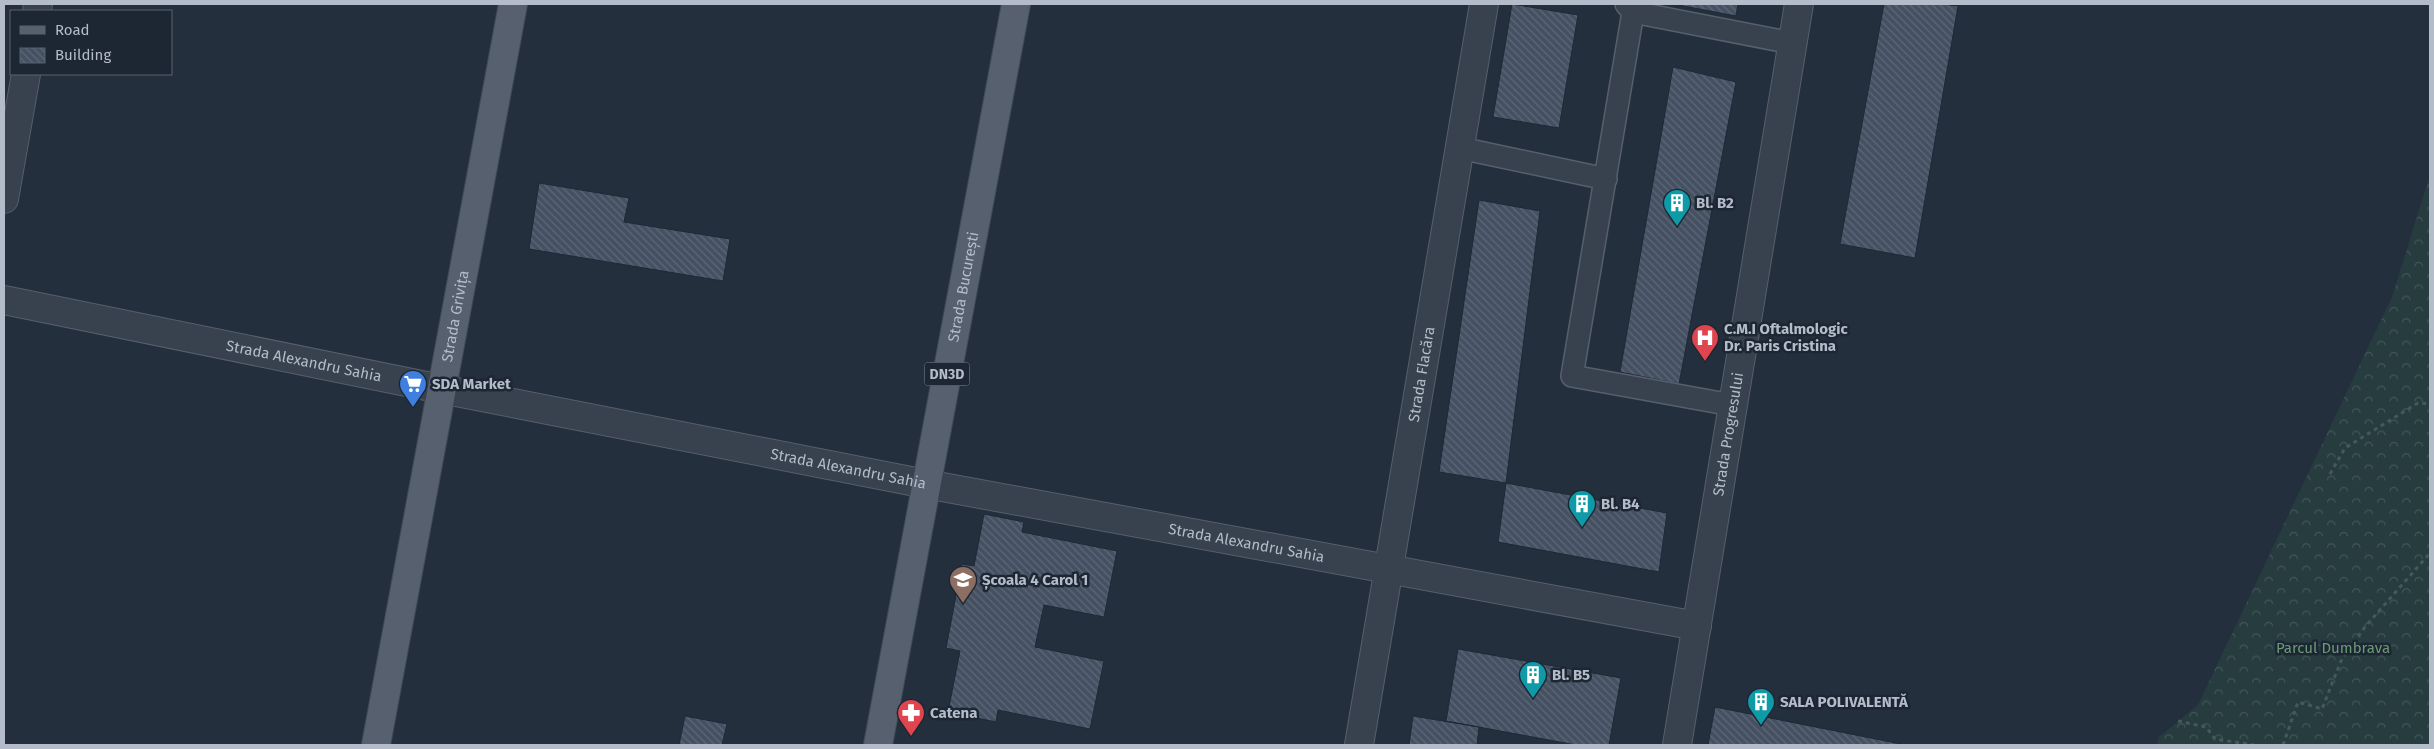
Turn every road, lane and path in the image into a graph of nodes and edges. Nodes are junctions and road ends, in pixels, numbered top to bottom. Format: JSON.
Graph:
{"nodes":[{"id":1,"x":513,"y":4,"type":"edge"},
{"id":2,"x":1016,"y":4,"type":"edge"},
{"id":3,"x":1484,"y":4,"type":"edge"},
{"id":4,"x":1799,"y":4,"type":"edge"},
{"id":5,"x":1630,"y":8,"type":"edge"},
{"id":6,"x":1792,"y":43,"type":"junction"},
{"id":7,"x":26,"y":75,"type":"edge"},
{"id":8,"x":1460,"y":148,"type":"junction"},
{"id":9,"x":1606,"y":179,"type":"junction"},
{"id":10,"x":4,"y":199,"type":"edge"},
{"id":11,"x":4,"y":300,"type":"edge"},
{"id":12,"x":442,"y":389,"type":"junction"},
{"id":13,"x":2430,"y":404,"type":"edge"},
{"id":14,"x":1732,"y":405,"type":"junction"},
{"id":15,"x":2330,"y":474,"type":"dead end"},
{"id":16,"x":926,"y":484,"type":"junction"},
{"id":17,"x":2430,"y":552,"type":"edge"},
{"id":18,"x":1388,"y":568,"type":"junction"},
{"id":19,"x":1697,"y":626,"type":"junction"},
{"id":20,"x":2178,"y":721,"type":"dead end"},
{"id":21,"x":376,"y":745,"type":"edge"},
{"id":22,"x":878,"y":745,"type":"edge"},
{"id":23,"x":1359,"y":745,"type":"edge"},
{"id":24,"x":1677,"y":745,"type":"edge"},
{"id":25,"x":2254,"y":745,"type":"edge"},
{"id":26,"x":2283,"y":745,"type":"edge"}],
"edges":[{"from":1,"to":12,"type":"main road","name":"Strada Grivița"},
{"from":2,"to":16,"type":"main road","name":"Strada București","number":"DN3D"},
{"from":3,"to":8,"type":"street","name":"Strada Flacăra"},
{"from":4,"to":6,"type":"street","name":"Strada Progresului"},
{"from":5,"to":6,"type":"lane"},
{"from":5,"to":9,"type":"lane"},
{"from":6,"to":14,"type":"street","name":"Strada Progresului"},
{"from":7,"to":10,"type":"street"},
{"from":8,"to":9,"type":"lane"},
{"from":8,"to":18,"type":"street","name":"Strada Flacăra"},
{"from":9,"to":14,"type":"lane"},
{"from":11,"to":12,"type":"street","name":"Strada Alexandru Sahia"},
{"from":12,"to":16,"type":"street","name":"Strada Alexandru Sahia"},
{"from":12,"to":21,"type":"main road","name":"Strada Grivița"},
{"from":13,"to":15,"type":"path"},
{"from":14,"to":19,"type":"street","name":"Strada Progresului"},
{"from":16,"to":18,"type":"street","name":"Strada Alexandru Sahia"},
{"from":16,"to":22,"type":"main road","name":"Strada București","number":"DN3D"},
{"from":17,"to":26,"type":"path"},
{"from":18,"to":19,"type":"street","name":"Strada Alexandru Sahia"},
{"from":18,"to":23,"type":"street","name":"Strada Flacăra"},
{"from":19,"to":24,"type":"street","name":"Strada Progresului"},
{"from":20,"to":25,"type":"path"}]}
